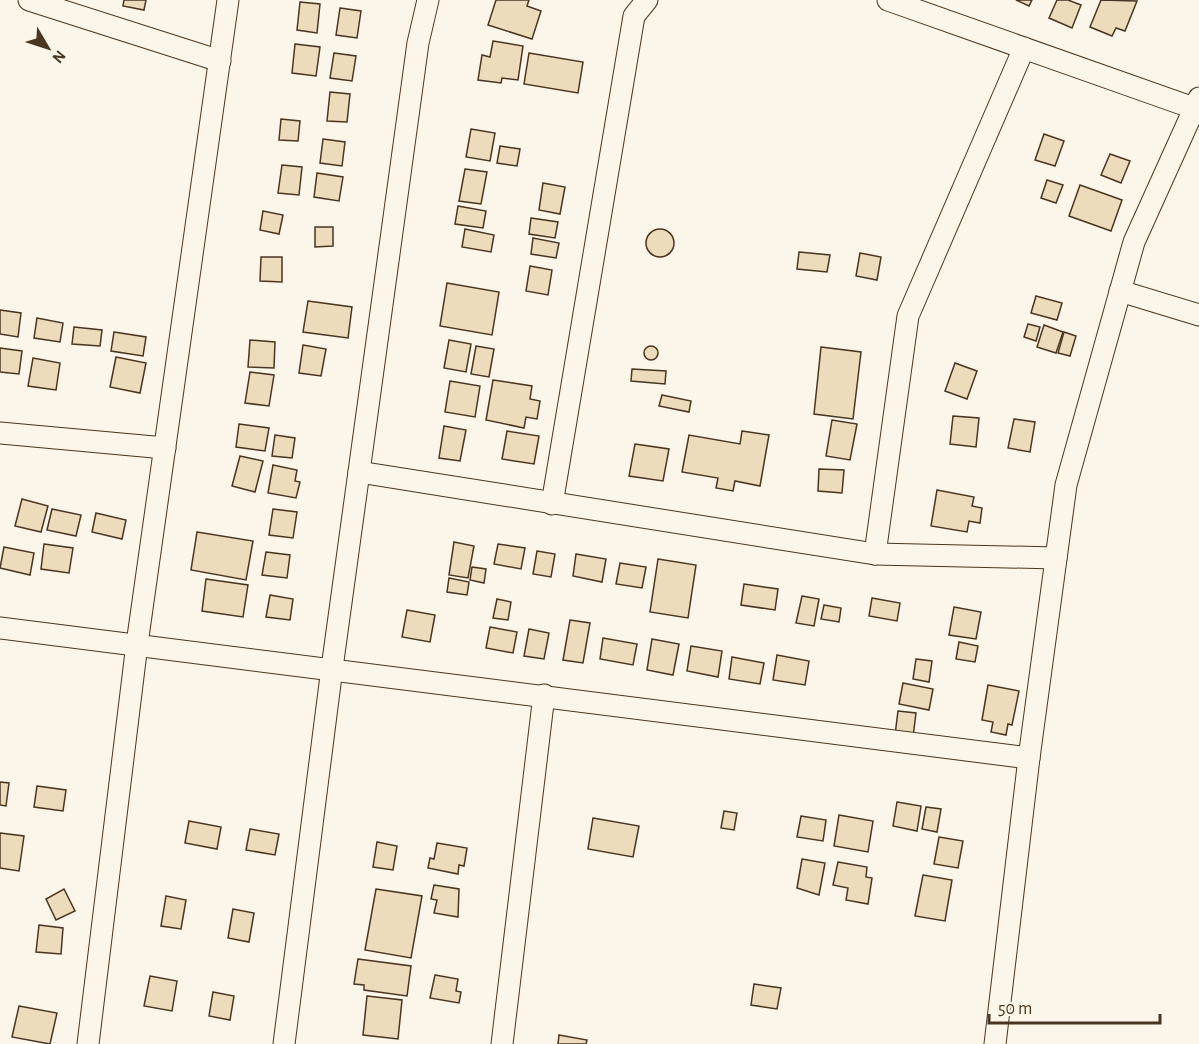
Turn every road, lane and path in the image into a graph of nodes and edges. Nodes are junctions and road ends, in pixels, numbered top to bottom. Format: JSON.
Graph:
{"nodes":[{"id":1,"x":29,"y":0,"type":"edge"},
{"id":2,"x":228,"y":0,"type":"edge"},
{"id":3,"x":428,"y":0,"type":"edge"},
{"id":4,"x":647,"y":0,"type":"edge"},
{"id":5,"x":888,"y":0,"type":"edge"},
{"id":6,"x":1024,"y":48,"type":"junction"},
{"id":7,"x":220,"y":61,"type":"junction"},
{"id":8,"x":1197,"y":106,"type":"edge"},
{"id":9,"x":1120,"y":291,"type":"junction"},
{"id":10,"x":1199,"y":315,"type":"edge"},
{"id":11,"x":0,"y":433,"type":"edge"},
{"id":12,"x":165,"y":448,"type":"junction"},
{"id":13,"x":359,"y":472,"type":"junction"},
{"id":14,"x":552,"y":504,"type":"junction"},
{"id":15,"x":875,"y":554,"type":"junction"},
{"id":16,"x":1056,"y":558,"type":"junction"},
{"id":17,"x":0,"y":628,"type":"edge"},
{"id":18,"x":137,"y":644,"type":"junction"},
{"id":19,"x":332,"y":668,"type":"junction"},
{"id":20,"x":544,"y":695,"type":"junction"},
{"id":21,"x":1029,"y":758,"type":"junction"},
{"id":22,"x":88,"y":1044,"type":"edge"},
{"id":23,"x":284,"y":1044,"type":"edge"},
{"id":24,"x":502,"y":1044,"type":"edge"},
{"id":25,"x":995,"y":1044,"type":"edge"}],
"edges":[{"from":1,"to":7,"type":"street"},
{"from":2,"to":7,"type":"street"},
{"from":3,"to":13,"type":"street"},
{"from":4,"to":14,"type":"street"},
{"from":5,"to":6,"type":"street"},
{"from":6,"to":8,"type":"street"},
{"from":6,"to":15,"type":"street"},
{"from":7,"to":12,"type":"street"},
{"from":8,"to":9,"type":"street"},
{"from":9,"to":10,"type":"street"},
{"from":9,"to":16,"type":"street"},
{"from":11,"to":12,"type":"street"},
{"from":12,"to":18,"type":"street"},
{"from":13,"to":14,"type":"street"},
{"from":13,"to":19,"type":"street"},
{"from":14,"to":15,"type":"street"},
{"from":15,"to":16,"type":"street"},
{"from":16,"to":21,"type":"street"},
{"from":17,"to":18,"type":"street"},
{"from":18,"to":19,"type":"street"},
{"from":18,"to":22,"type":"street"},
{"from":19,"to":20,"type":"street"},
{"from":19,"to":23,"type":"street"},
{"from":20,"to":21,"type":"street"},
{"from":20,"to":24,"type":"street"},
{"from":21,"to":25,"type":"street"}]}
